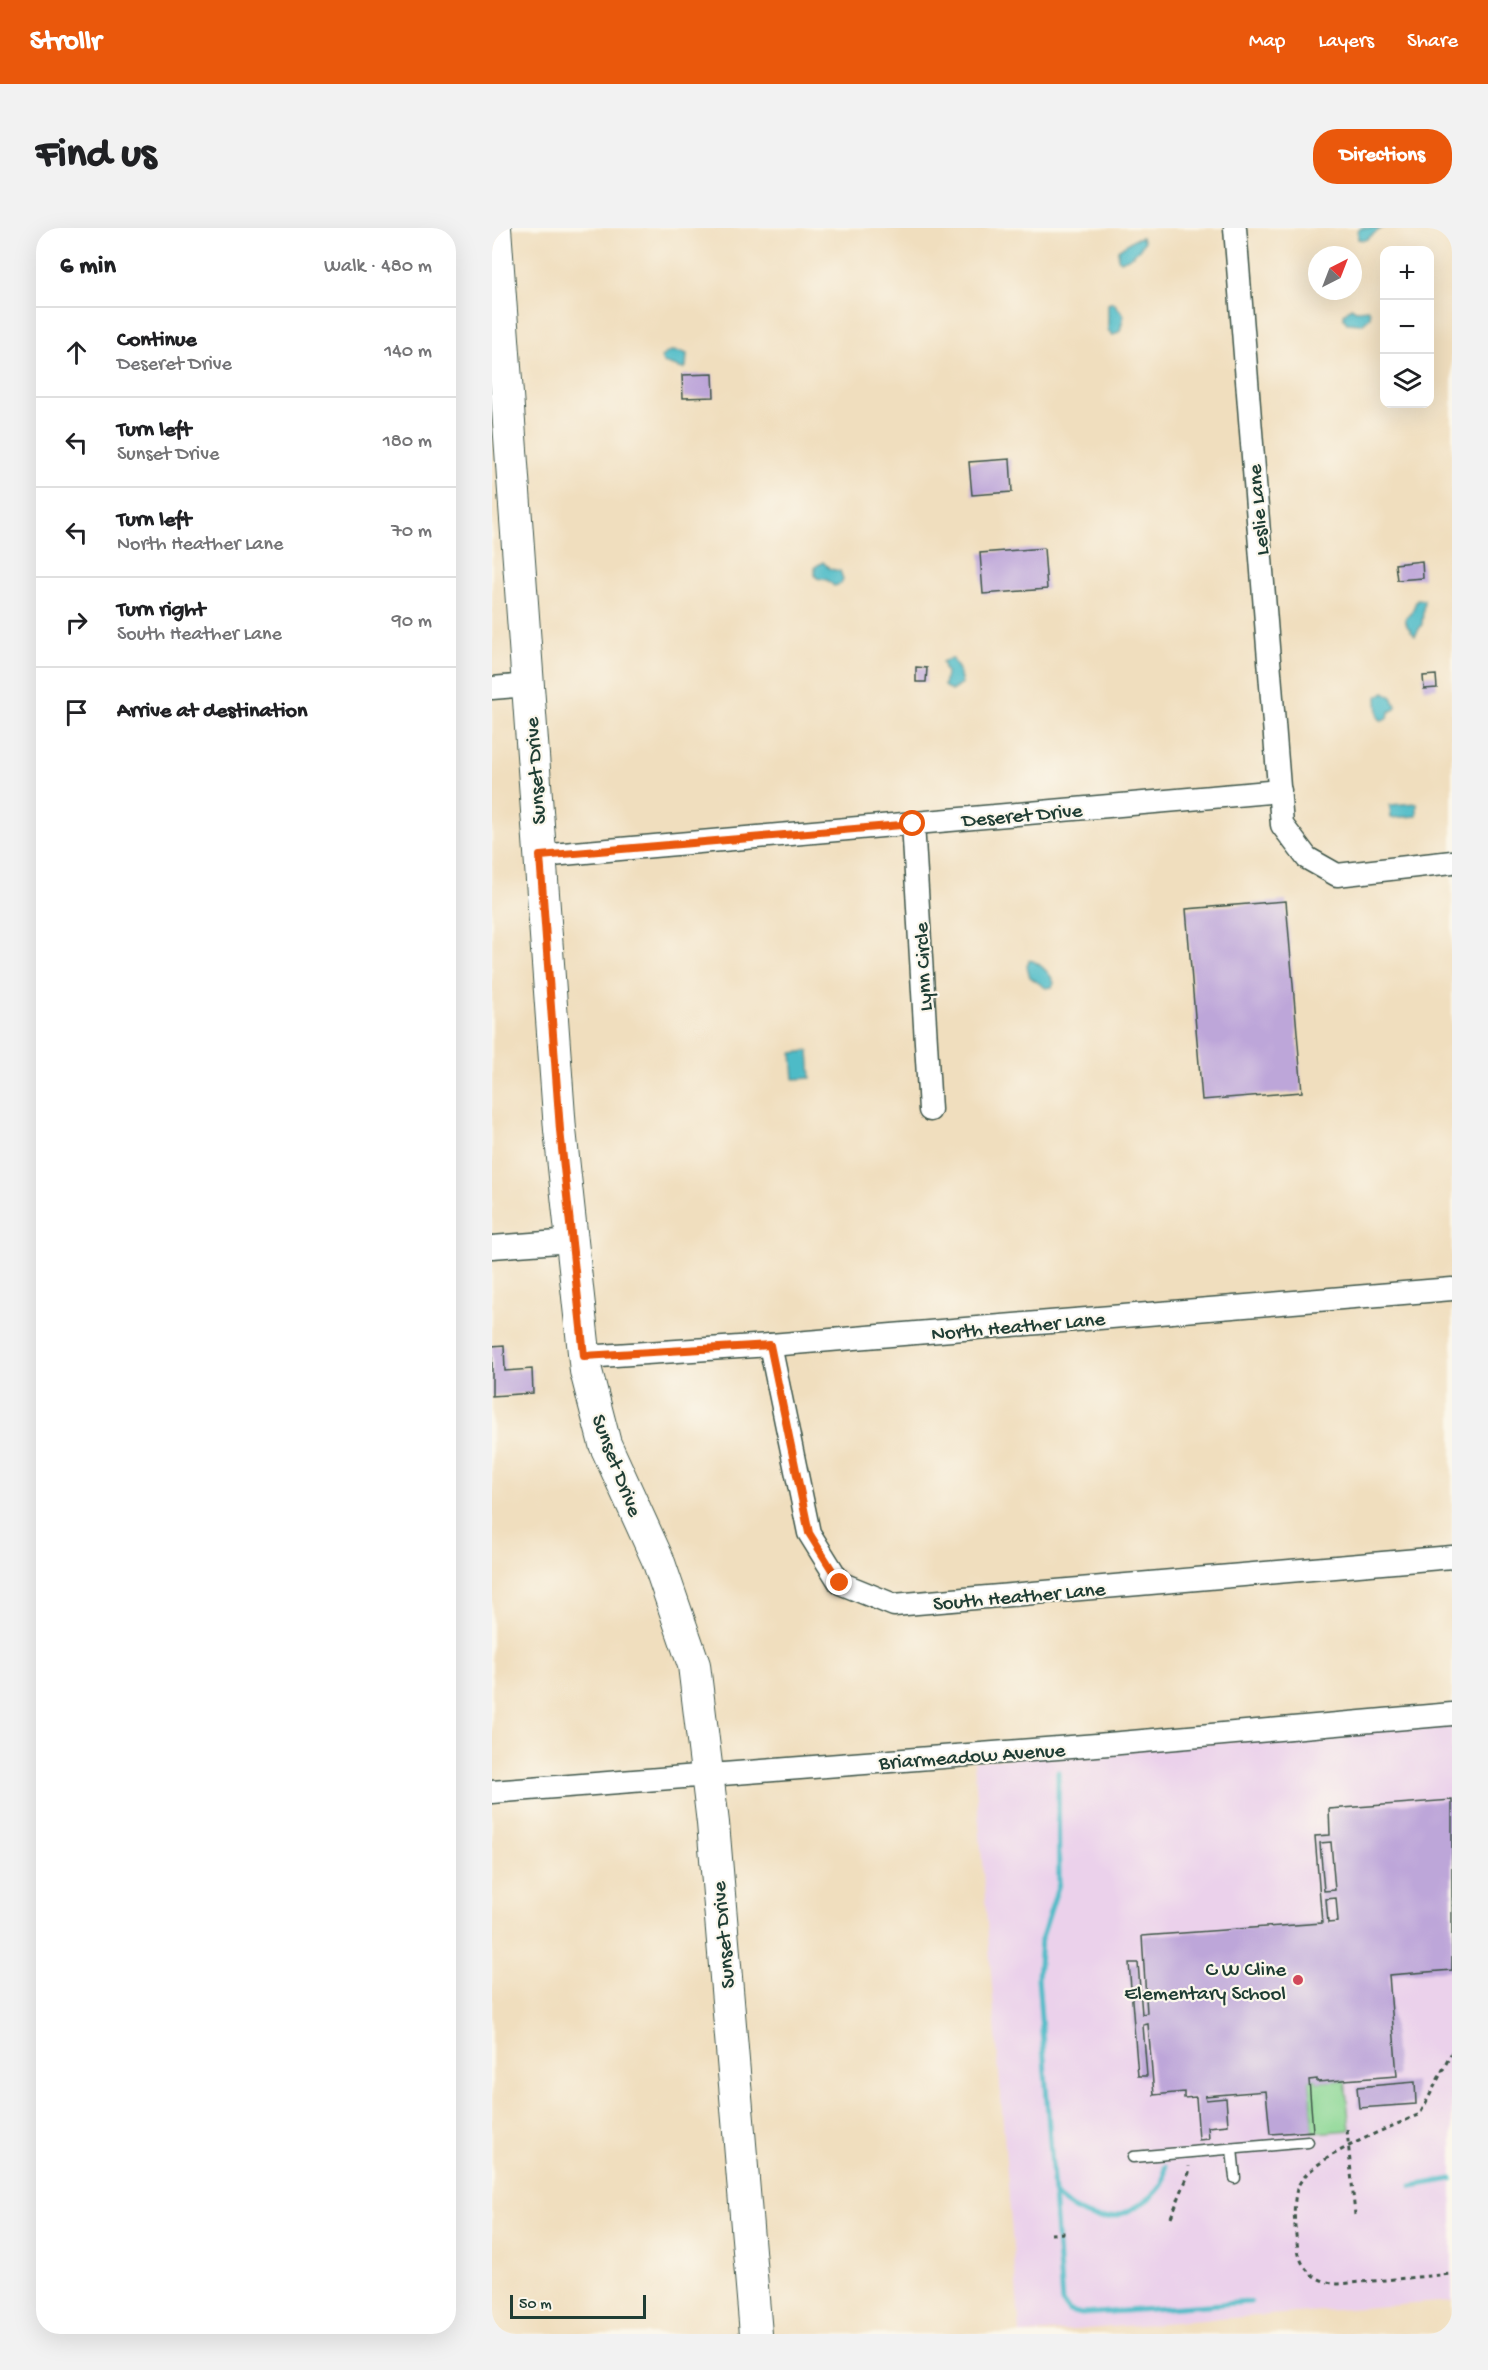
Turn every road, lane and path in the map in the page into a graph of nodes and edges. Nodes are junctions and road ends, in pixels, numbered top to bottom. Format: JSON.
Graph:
{"nodes":[{"id":1,"x":495,"y":228,"type":"edge"},
{"id":2,"x":1235,"y":228,"type":"edge"},
{"id":3,"x":528,"y":685,"type":"junction"},
{"id":4,"x":492,"y":688,"type":"edge"},
{"id":5,"x":1280,"y":791,"type":"junction"},
{"id":6,"x":913,"y":824,"type":"junction"},
{"id":7,"x":540,"y":856,"type":"junction"},
{"id":8,"x":1452,"y":862,"type":"edge"},
{"id":9,"x":930,"y":1110,"type":"dead end"},
{"id":10,"x":572,"y":1241,"type":"junction"},
{"id":11,"x":492,"y":1247,"type":"edge"},
{"id":12,"x":1452,"y":1289,"type":"edge"},
{"id":13,"x":770,"y":1345,"type":"junction"},
{"id":14,"x":584,"y":1356,"type":"junction"},
{"id":15,"x":1452,"y":1557,"type":"edge"},
{"id":16,"x":1452,"y":1714,"type":"edge"},
{"id":17,"x":707,"y":1775,"type":"junction"},
{"id":18,"x":492,"y":1792,"type":"edge"},
{"id":19,"x":1452,"y":2052,"type":"edge"},
{"id":20,"x":1347,"y":2130,"type":"dead end"},
{"id":21,"x":1308,"y":2142,"type":"dead end"},
{"id":22,"x":1348,"y":2146,"type":"junction"},
{"id":23,"x":1232,"y":2149,"type":"junction"},
{"id":24,"x":1187,"y":2152,"type":"junction"},
{"id":25,"x":1133,"y":2157,"type":"dead end"},
{"id":26,"x":1235,"y":2178,"type":"dead end"},
{"id":27,"x":1355,"y":2215,"type":"dead end"},
{"id":28,"x":1171,"y":2217,"type":"dead end"},
{"id":29,"x":1065,"y":2233,"type":"dead end"},
{"id":30,"x":1051,"y":2234,"type":"dead end"},
{"id":31,"x":1452,"y":2274,"type":"edge"},
{"id":32,"x":756,"y":2334,"type":"edge"}],
"edges":[{"from":1,"to":3,"type":"street","name":"Sunset Drive"},
{"from":2,"to":5,"type":"street","name":"Leslie Lane"},
{"from":3,"to":4,"type":"street"},
{"from":3,"to":7,"type":"street","name":"Sunset Drive"},
{"from":5,"to":6,"type":"street","name":"Deseret Drive"},
{"from":5,"to":8,"type":"street"},
{"from":6,"to":7,"type":"street","name":"Deseret Drive"},
{"from":6,"to":9,"type":"street","name":"Lynn Circle"},
{"from":7,"to":10,"type":"street","name":"Sunset Drive"},
{"from":10,"to":11,"type":"street"},
{"from":10,"to":14,"type":"street","name":"Sunset Drive"},
{"from":12,"to":13,"type":"street","name":"North Heather Lane"},
{"from":13,"to":14,"type":"street","name":"North Heather Lane"},
{"from":13,"to":15,"type":"street","name":"South Heather Lane"},
{"from":14,"to":17,"type":"street","name":"Sunset Drive"},
{"from":16,"to":17,"type":"street","name":"Briarmeadow Avenue"},
{"from":17,"to":18,"type":"street","name":"Briarmeadow Avenue"},
{"from":17,"to":32,"type":"street","name":"Sunset Drive"},
{"from":19,"to":22,"type":"path"},
{"from":20,"to":22,"type":"path"},
{"from":21,"to":23,"type":"lane"},
{"from":22,"to":27,"type":"path"},
{"from":22,"to":31,"type":"path"},
{"from":23,"to":24,"type":"lane"},
{"from":23,"to":26,"type":"lane"},
{"from":24,"to":25,"type":"lane"},
{"from":24,"to":28,"type":"path"},
{"from":29,"to":30,"type":"path"}]}
